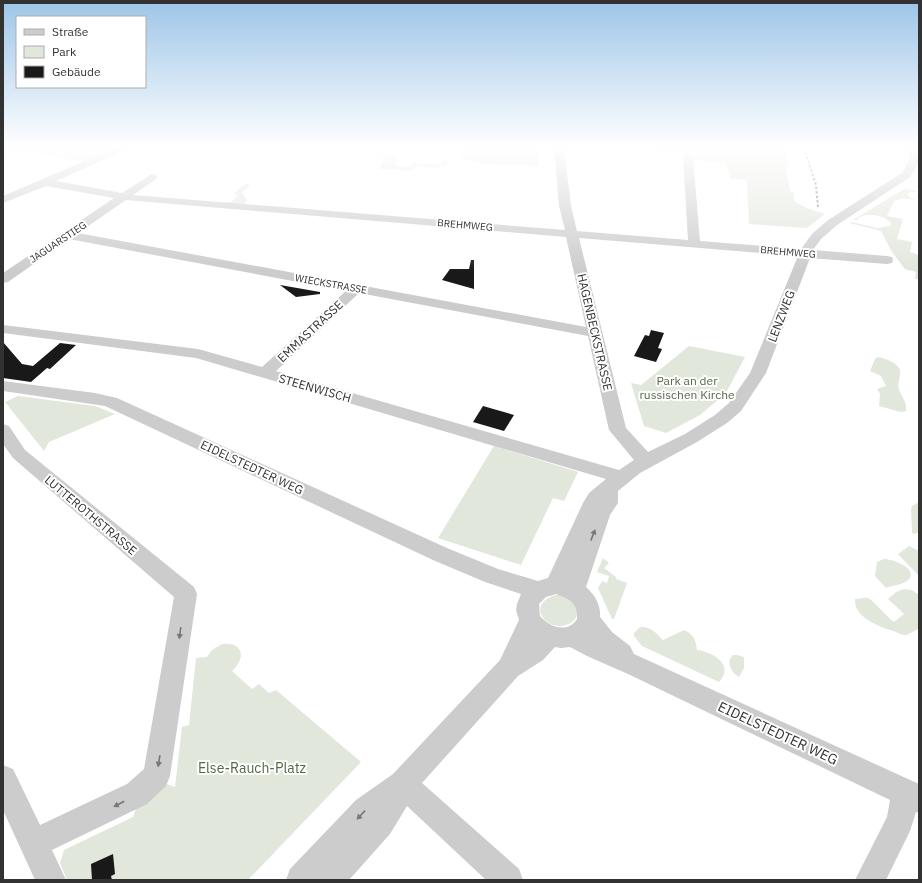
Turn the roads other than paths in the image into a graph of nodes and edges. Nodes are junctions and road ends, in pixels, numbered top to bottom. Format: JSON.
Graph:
{"nodes":[{"id":1,"x":27,"y":189,"type":"edge"},
{"id":2,"x":80,"y":189,"type":"edge"},
{"id":3,"x":136,"y":189,"type":"edge"},
{"id":4,"x":563,"y":189,"type":"edge"},
{"id":5,"x":690,"y":189,"type":"edge"},
{"id":6,"x":884,"y":189,"type":"edge"},
{"id":7,"x":124,"y":198,"type":"junction"},
{"id":8,"x":4,"y":199,"type":"edge"},
{"id":9,"x":571,"y":234,"type":"junction"},
{"id":10,"x":67,"y":236,"type":"junction"},
{"id":11,"x":694,"y":244,"type":"junction"},
{"id":12,"x":805,"y":253,"type":"junction"},
{"id":13,"x":887,"y":260,"type":"dead end"},
{"id":14,"x":3,"y":278,"type":"edge"},
{"id":15,"x":356,"y":289,"type":"junction"},
{"id":16,"x":3,"y":329,"type":"edge"},
{"id":17,"x":595,"y":333,"type":"junction"},
{"id":18,"x":265,"y":373,"type":"junction"},
{"id":19,"x":3,"y":386,"type":"edge"},
{"id":20,"x":3,"y":430,"type":"edge"},
{"id":21,"x":8,"y":449,"type":"edge"},
{"id":22,"x":645,"y":461,"type":"junction"},
{"id":23,"x":615,"y":483,"type":"junction"},
{"id":24,"x":546,"y":597,"type":"junction"},
{"id":25,"x":571,"y":631,"type":"junction"},
{"id":26,"x":509,"y":668,"type":"junction"},
{"id":27,"x":3,"y":779,"type":"edge"},
{"id":28,"x":403,"y":784,"type":"junction"},
{"id":29,"x":913,"y":796,"type":"edge"},
{"id":30,"x":34,"y":844,"type":"junction"},
{"id":31,"x":51,"y":880,"type":"edge"},
{"id":32,"x":301,"y":880,"type":"edge"},
{"id":33,"x":329,"y":880,"type":"edge"},
{"id":34,"x":508,"y":880,"type":"edge"},
{"id":35,"x":870,"y":880,"type":"edge"}],
"edges":[{"from":1,"to":8,"type":"street"},
{"from":2,"to":7,"type":"street","name":"BREHMWEG"},
{"from":3,"to":7,"type":"street","name":"JAGUARSTIEG"},
{"from":4,"to":9,"type":"street","name":"HAGENBECKSTRASSE"},
{"from":5,"to":11,"type":"street"},
{"from":6,"to":12,"type":"street","name":"LENZWEG"},
{"from":7,"to":9,"type":"street","name":"BREHMWEG"},
{"from":7,"to":10,"type":"street","name":"JAGUARSTIEG"},
{"from":9,"to":11,"type":"street","name":"BREHMWEG"},
{"from":9,"to":17,"type":"street","name":"HAGENBECKSTRASSE"},
{"from":10,"to":14,"type":"street","name":"JAGUARSTIEG"},
{"from":10,"to":15,"type":"street","name":"WIECKSTRASSE"},
{"from":11,"to":12,"type":"street","name":"BREHMWEG"},
{"from":12,"to":13,"type":"street","name":"BREHMWEG"},
{"from":12,"to":22,"type":"street","name":"LENZWEG"},
{"from":15,"to":17,"type":"street","name":"WIECKSTRASSE"},
{"from":15,"to":18,"type":"street","name":"EMMASTRASSE"},
{"from":16,"to":18,"type":"street","name":"STEENWISCH"},
{"from":17,"to":22,"type":"street","name":"HAGENBECKSTRASSE"},
{"from":18,"to":23,"type":"street","name":"STEENWISCH"},
{"from":19,"to":24,"type":"street","name":"EIDELSTEDTER WEG"},
{"from":20,"to":21,"type":"street","name":"LUTTEROTHSTRASSE"},
{"from":21,"to":30,"type":"street","name":"LUTTEROTHSTRASSE","one_way":true},
{"from":22,"to":23,"type":"street"},
{"from":23,"to":24,"type":"street"},
{"from":24,"to":25,"type":"street","name":"EIDELSTEDTER WEG"},
{"from":24,"to":25,"type":"street"},
{"from":24,"to":26,"type":"street"},
{"from":25,"to":26,"type":"street"},
{"from":25,"to":29,"type":"street","name":"EIDELSTEDTER WEG"},
{"from":26,"to":28,"type":"street"},
{"from":27,"to":30,"type":"street"},
{"from":28,"to":32,"type":"street","one_way":true},
{"from":28,"to":33,"type":"street"},
{"from":28,"to":34,"type":"street"},
{"from":29,"to":35,"type":"street"},
{"from":30,"to":31,"type":"street"}]}
